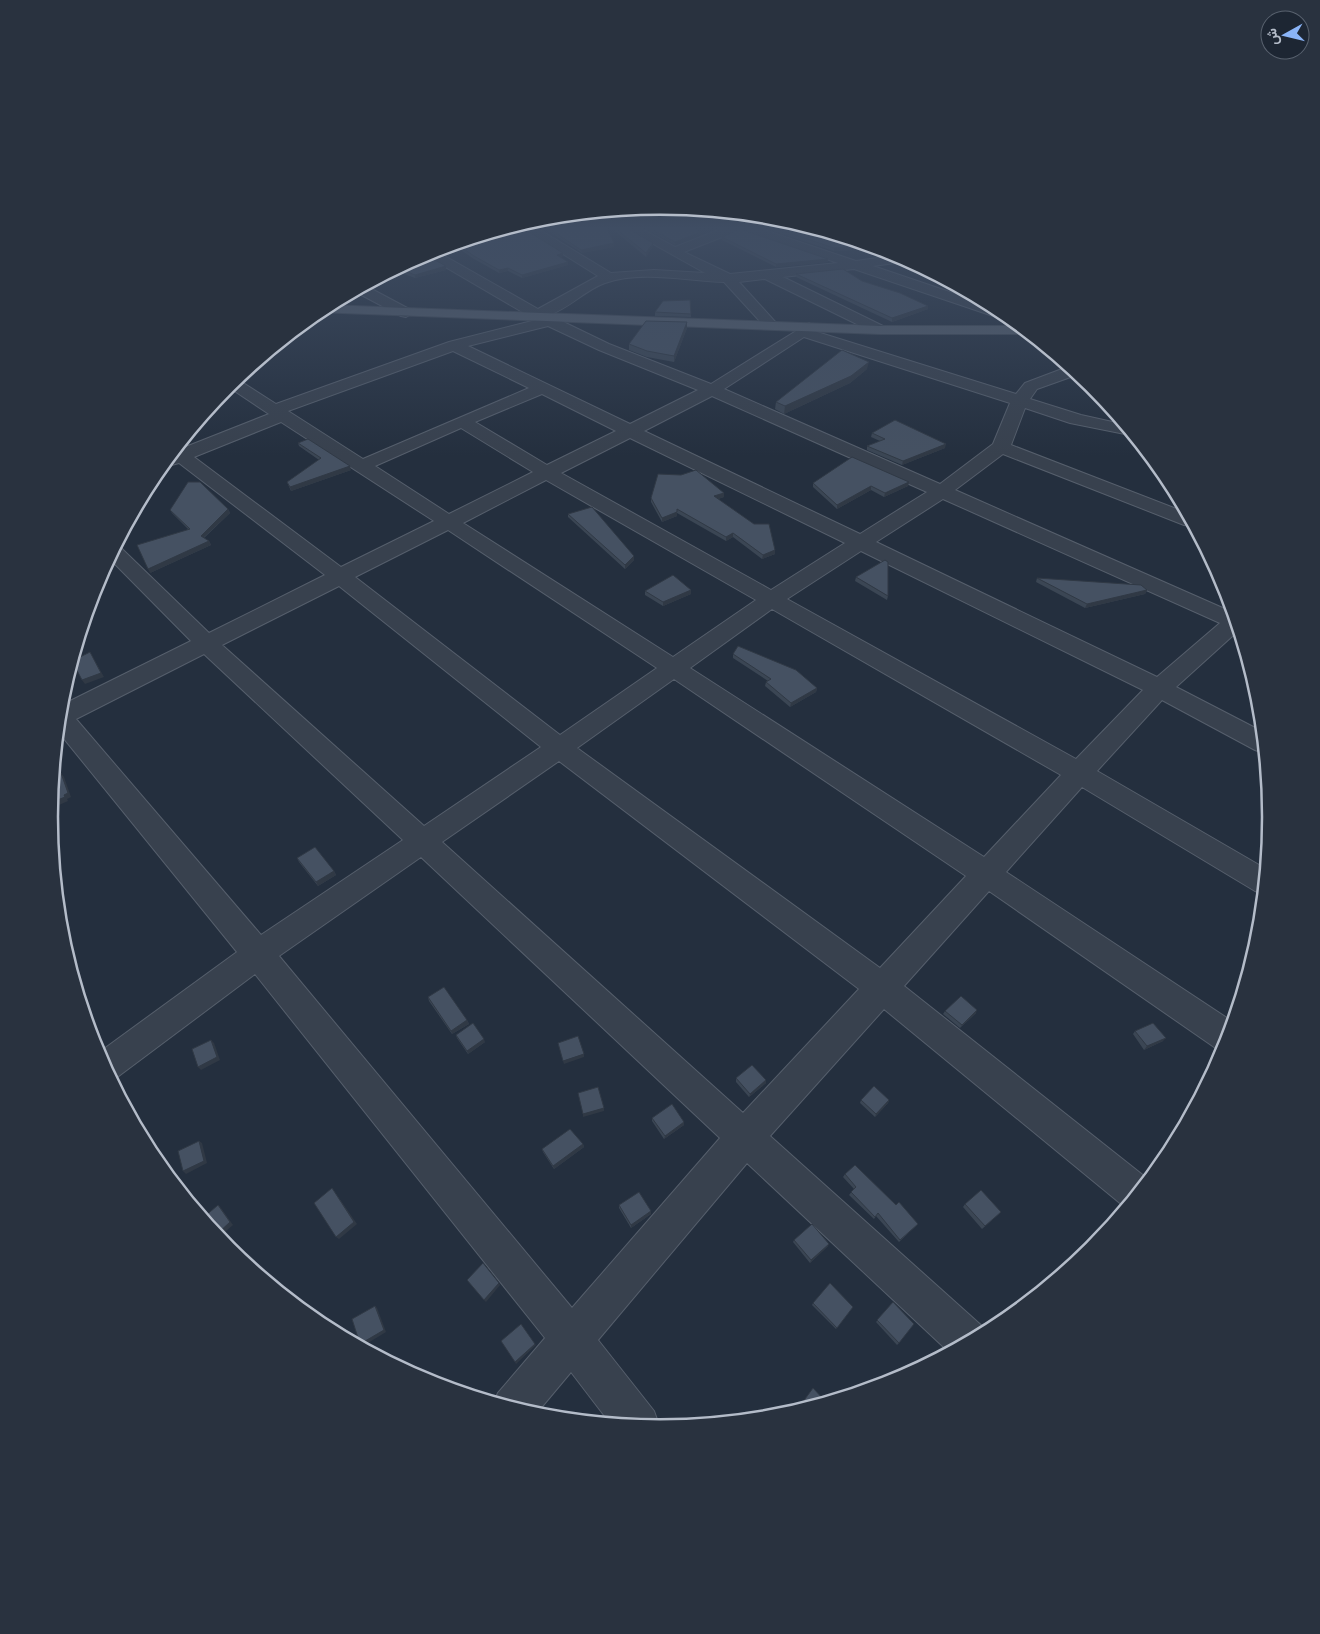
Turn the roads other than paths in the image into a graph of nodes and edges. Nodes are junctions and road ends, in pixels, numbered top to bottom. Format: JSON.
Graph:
{"nodes":[{"id":1,"x":388,"y":303,"type":"edge"},
{"id":2,"x":517,"y":303,"type":"edge"},
{"id":3,"x":563,"y":303,"type":"edge"},
{"id":4,"x":751,"y":303,"type":"edge"},
{"id":5,"x":825,"y":303,"type":"edge"},
{"id":6,"x":335,"y":310,"type":"edge"},
{"id":7,"x":406,"y":313,"type":"junction"},
{"id":8,"x":543,"y":318,"type":"junction"},
{"id":9,"x":771,"y":325,"type":"junction"},
{"id":10,"x":806,"y":330,"type":"junction"},
{"id":11,"x":880,"y":330,"type":"junction"},
{"id":12,"x":1016,"y":331,"type":"edge"},
{"id":13,"x":454,"y":345,"type":"junction"},
{"id":14,"x":1067,"y":373,"type":"edge"},
{"id":15,"x":238,"y":387,"type":"edge"},
{"id":16,"x":542,"y":388,"type":"junction"},
{"id":17,"x":712,"y":390,"type":"junction"},
{"id":18,"x":1019,"y":402,"type":"junction"},
{"id":19,"x":279,"y":413,"type":"junction"},
{"id":20,"x":462,"y":421,"type":"junction"},
{"id":21,"x":1121,"y":430,"type":"edge"},
{"id":22,"x":632,"y":431,"type":"junction"},
{"id":23,"x":1001,"y":447,"type":"junction"},
{"id":24,"x":181,"y":452,"type":"edge"},
{"id":25,"x":179,"y":454,"type":"edge"},
{"id":26,"x":361,"y":466,"type":"junction"},
{"id":27,"x":547,"y":473,"type":"junction"},
{"id":28,"x":941,"y":492,"type":"junction"},
{"id":29,"x":1183,"y":518,"type":"edge"},
{"id":30,"x":450,"y":521,"type":"junction"},
{"id":31,"x":860,"y":543,"type":"junction"},
{"id":32,"x":118,"y":556,"type":"edge"},
{"id":33,"x":340,"y":576,"type":"junction"},
{"id":34,"x":773,"y":598,"type":"junction"},
{"id":35,"x":1229,"y":618,"type":"edge"},
{"id":36,"x":1232,"y":625,"type":"edge"},
{"id":37,"x":206,"y":643,"type":"junction"},
{"id":38,"x":674,"y":667,"type":"junction"},
{"id":39,"x":1159,"y":688,"type":"junction"},
{"id":40,"x":67,"y":712,"type":"edge"},
{"id":41,"x":65,"y":723,"type":"edge"},
{"id":42,"x":1257,"y":740,"type":"edge"},
{"id":43,"x":559,"y":748,"type":"junction"},
{"id":44,"x":1079,"y":773,"type":"junction"},
{"id":45,"x":422,"y":841,"type":"junction"},
{"id":46,"x":987,"y":873,"type":"junction"},
{"id":47,"x":1259,"y":879,"type":"edge"},
{"id":48,"x":258,"y":954,"type":"junction"},
{"id":49,"x":882,"y":988,"type":"junction"},
{"id":50,"x":1222,"y":1034,"type":"edge"},
{"id":51,"x":111,"y":1064,"type":"edge"},
{"id":52,"x":746,"y":1137,"type":"junction"},
{"id":53,"x":1133,"y":1190,"type":"edge"},
{"id":54,"x":963,"y":1338,"type":"edge"},
{"id":55,"x":572,"y":1340,"type":"junction"},
{"id":56,"x":518,"y":1402,"type":"edge"},
{"id":57,"x":633,"y":1419,"type":"edge"}],
"edges":[{"from":1,"to":7,"type":"street"},
{"from":2,"to":8,"type":"street"},
{"from":3,"to":8,"type":"street"},
{"from":4,"to":9,"type":"street"},
{"from":5,"to":11,"type":"street"},
{"from":6,"to":7,"type":"main road"},
{"from":7,"to":8,"type":"main road"},
{"from":8,"to":9,"type":"main road"},
{"from":8,"to":13,"type":"street"},
{"from":8,"to":17,"type":"street"},
{"from":9,"to":10,"type":"main road"},
{"from":10,"to":11,"type":"main road"},
{"from":10,"to":17,"type":"street"},
{"from":10,"to":18,"type":"street"},
{"from":11,"to":12,"type":"main road"},
{"from":13,"to":16,"type":"street"},
{"from":13,"to":19,"type":"street"},
{"from":14,"to":18,"type":"street"},
{"from":15,"to":19,"type":"street"},
{"from":16,"to":20,"type":"street"},
{"from":16,"to":22,"type":"street"},
{"from":17,"to":22,"type":"street"},
{"from":17,"to":28,"type":"street"},
{"from":18,"to":21,"type":"street"},
{"from":18,"to":23,"type":"street"},
{"from":19,"to":24,"type":"street"},
{"from":19,"to":26,"type":"street"},
{"from":20,"to":26,"type":"street"},
{"from":20,"to":27,"type":"street"},
{"from":22,"to":27,"type":"street"},
{"from":22,"to":31,"type":"street"},
{"from":23,"to":28,"type":"street"},
{"from":23,"to":29,"type":"street"},
{"from":25,"to":33,"type":"street"},
{"from":26,"to":30,"type":"street"},
{"from":27,"to":30,"type":"street"},
{"from":27,"to":34,"type":"street"},
{"from":28,"to":31,"type":"street"},
{"from":28,"to":35,"type":"street"},
{"from":30,"to":33,"type":"street"},
{"from":30,"to":38,"type":"street"},
{"from":31,"to":34,"type":"street"},
{"from":31,"to":39,"type":"street"},
{"from":32,"to":37,"type":"street"},
{"from":33,"to":37,"type":"street"},
{"from":33,"to":43,"type":"street"},
{"from":34,"to":38,"type":"street"},
{"from":34,"to":44,"type":"street"},
{"from":36,"to":39,"type":"street"},
{"from":37,"to":40,"type":"street"},
{"from":37,"to":45,"type":"street"},
{"from":38,"to":43,"type":"street"},
{"from":38,"to":46,"type":"street"},
{"from":39,"to":42,"type":"street"},
{"from":39,"to":44,"type":"street"},
{"from":41,"to":48,"type":"street"},
{"from":43,"to":45,"type":"street"},
{"from":43,"to":49,"type":"street"},
{"from":44,"to":46,"type":"street"},
{"from":44,"to":47,"type":"street"},
{"from":45,"to":48,"type":"street"},
{"from":45,"to":52,"type":"street"},
{"from":46,"to":49,"type":"street"},
{"from":46,"to":50,"type":"street"},
{"from":48,"to":51,"type":"street"},
{"from":48,"to":55,"type":"street"},
{"from":49,"to":52,"type":"street"},
{"from":49,"to":53,"type":"street"},
{"from":52,"to":54,"type":"street"},
{"from":52,"to":55,"type":"street"},
{"from":55,"to":56,"type":"street"},
{"from":55,"to":57,"type":"street"}]}
